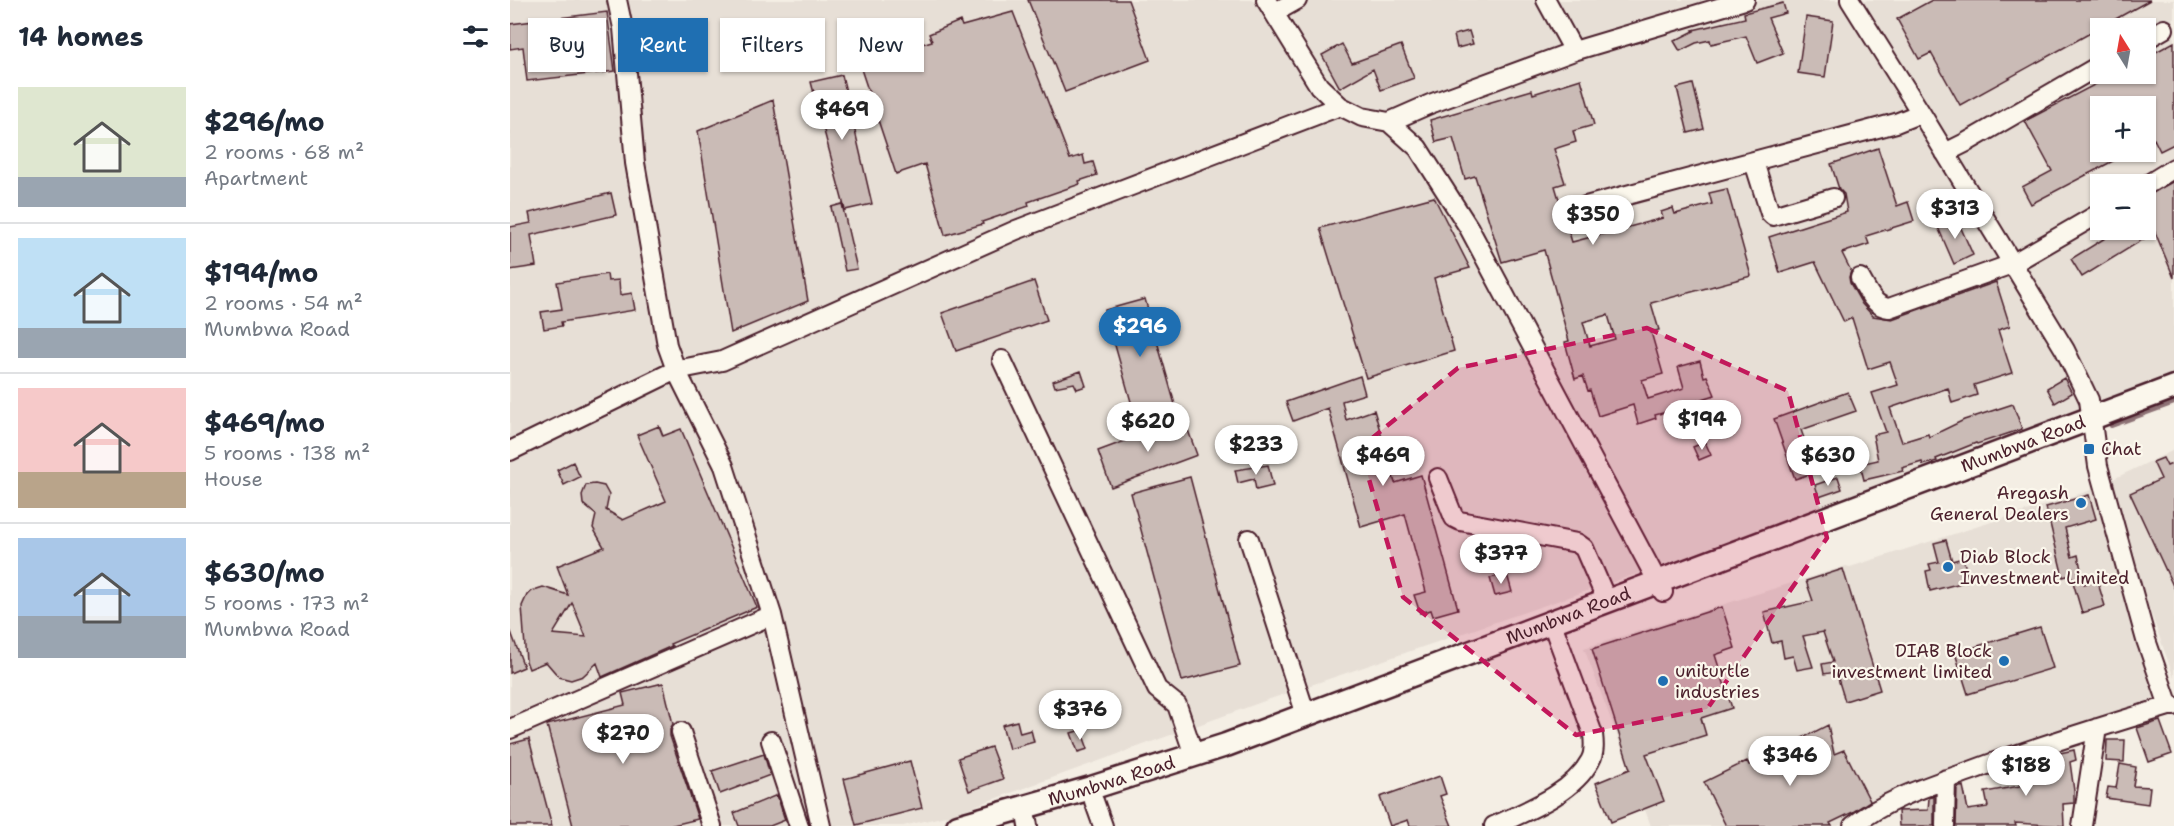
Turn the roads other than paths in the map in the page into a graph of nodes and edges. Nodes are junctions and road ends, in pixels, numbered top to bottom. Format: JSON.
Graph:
{"nodes":[{"id":1,"x":617,"y":0,"type":"edge"},
{"id":2,"x":1297,"y":0,"type":"edge"},
{"id":3,"x":1546,"y":0,"type":"edge"},
{"id":4,"x":1745,"y":0,"type":"edge"},
{"id":5,"x":1850,"y":0,"type":"edge"},
{"id":6,"x":1270,"y":7,"type":"edge"},
{"id":7,"x":2164,"y":29,"type":"dead end"},
{"id":8,"x":2156,"y":34,"type":"edge"},
{"id":9,"x":1574,"y":51,"type":"junction"},
{"id":10,"x":2090,"y":71,"type":"edge"},
{"id":11,"x":1340,"y":106,"type":"junction"},
{"id":12,"x":1921,"y":113,"type":"junction"},
{"id":13,"x":1389,"y":122,"type":"junction"},
{"id":14,"x":1945,"y":153,"type":"junction"},
{"id":15,"x":1754,"y":162,"type":"junction"},
{"id":16,"x":2174,"y":168,"type":"edge"},
{"id":17,"x":2156,"y":179,"type":"edge"},
{"id":18,"x":1833,"y":198,"type":"dead end"},
{"id":19,"x":1586,"y":206,"type":"dead end"},
{"id":20,"x":2090,"y":219,"type":"edge"},
{"id":21,"x":2012,"y":264,"type":"junction"},
{"id":22,"x":1860,"y":278,"type":"dead end"},
{"id":23,"x":1002,"y":360,"type":"dead end"},
{"id":24,"x":676,"y":370,"type":"junction"},
{"id":25,"x":2174,"y":387,"type":"edge"},
{"id":26,"x":2174,"y":402,"type":"edge"},
{"id":27,"x":2094,"y":426,"type":"junction"},
{"id":28,"x":510,"y":451,"type":"edge"},
{"id":29,"x":1438,"y":478,"type":"dead end"},
{"id":30,"x":1249,"y":539,"type":"dead end"},
{"id":31,"x":1661,"y":586,"type":"junction"},
{"id":32,"x":1607,"y":601,"type":"junction"},
{"id":33,"x":772,"y":615,"type":"junction"},
{"id":34,"x":1556,"y":634,"type":"junction"},
{"id":35,"x":2172,"y":706,"type":"edge"},
{"id":36,"x":1306,"y":715,"type":"junction"},
{"id":37,"x":2097,"y":728,"type":"junction"},
{"id":38,"x":510,"y":729,"type":"edge"},
{"id":39,"x":681,"y":732,"type":"dead end"},
{"id":40,"x":771,"y":741,"type":"dead end"},
{"id":41,"x":1194,"y":755,"type":"junction"},
{"id":42,"x":1946,"y":779,"type":"junction"},
{"id":43,"x":1094,"y":801,"type":"junction"},
{"id":44,"x":1028,"y":823,"type":"edge"},
{"id":45,"x":712,"y":826,"type":"edge"},
{"id":46,"x":798,"y":826,"type":"edge"},
{"id":47,"x":821,"y":826,"type":"edge"},
{"id":48,"x":958,"y":826,"type":"edge"},
{"id":49,"x":1004,"y":826,"type":"edge"},
{"id":50,"x":1102,"y":826,"type":"edge"},
{"id":51,"x":1494,"y":826,"type":"edge"},
{"id":52,"x":1852,"y":826,"type":"edge"},
{"id":53,"x":1945,"y":826,"type":"edge"},
{"id":54,"x":2082,"y":826,"type":"edge"}],
"edges":[{"from":1,"to":24,"type":"street"},
{"from":2,"to":6,"type":"street"},
{"from":3,"to":9,"type":"street"},
{"from":4,"to":9,"type":"street"},
{"from":5,"to":12,"type":"street"},
{"from":6,"to":11,"type":"street"},
{"from":7,"to":8,"type":"street"},
{"from":9,"to":13,"type":"street"},
{"from":10,"to":14,"type":"street"},
{"from":11,"to":13,"type":"street"},
{"from":11,"to":24,"type":"street"},
{"from":12,"to":14,"type":"street"},
{"from":12,"to":15,"type":"street"},
{"from":13,"to":31,"type":"street"},
{"from":14,"to":21,"type":"street"},
{"from":15,"to":18,"type":"street"},
{"from":15,"to":19,"type":"street"},
{"from":16,"to":17,"type":"street"},
{"from":20,"to":21,"type":"street"},
{"from":21,"to":22,"type":"street"},
{"from":21,"to":27,"type":"street"},
{"from":23,"to":41,"type":"street"},
{"from":24,"to":28,"type":"street"},
{"from":24,"to":33,"type":"street"},
{"from":25,"to":27,"type":"main road","name":"Mumbwa Road"},
{"from":26,"to":27,"type":"main road","name":"Mumbwa Road"},
{"from":27,"to":31,"type":"main road","name":"Mumbwa Road"},
{"from":27,"to":35,"type":"street"},
{"from":29,"to":32,"type":"street"},
{"from":30,"to":36,"type":"street"},
{"from":31,"to":32,"type":"main road","name":"Mumbwa Road"},
{"from":31,"to":34,"type":"main road","name":"Mumbwa Road"},
{"from":32,"to":36,"type":"main road","name":"Mumbwa Road"},
{"from":33,"to":38,"type":"street"},
{"from":33,"to":47,"type":"street"},
{"from":34,"to":43,"type":"main road","name":"Mumbwa Road"},
{"from":34,"to":51,"type":"street"},
{"from":35,"to":37,"type":"street"},
{"from":36,"to":41,"type":"main road","name":"Mumbwa Road"},
{"from":37,"to":42,"type":"street"},
{"from":37,"to":54,"type":"street"},
{"from":39,"to":45,"type":"street"},
{"from":40,"to":46,"type":"street"},
{"from":41,"to":48,"type":"main road","name":"Mumbwa Road"},
{"from":42,"to":52,"type":"street"},
{"from":42,"to":53,"type":"street"},
{"from":43,"to":44,"type":"main road","name":"Mumbwa Road"},
{"from":43,"to":50,"type":"street"},
{"from":44,"to":49,"type":"main road","name":"Mumbwa Road"}]}
